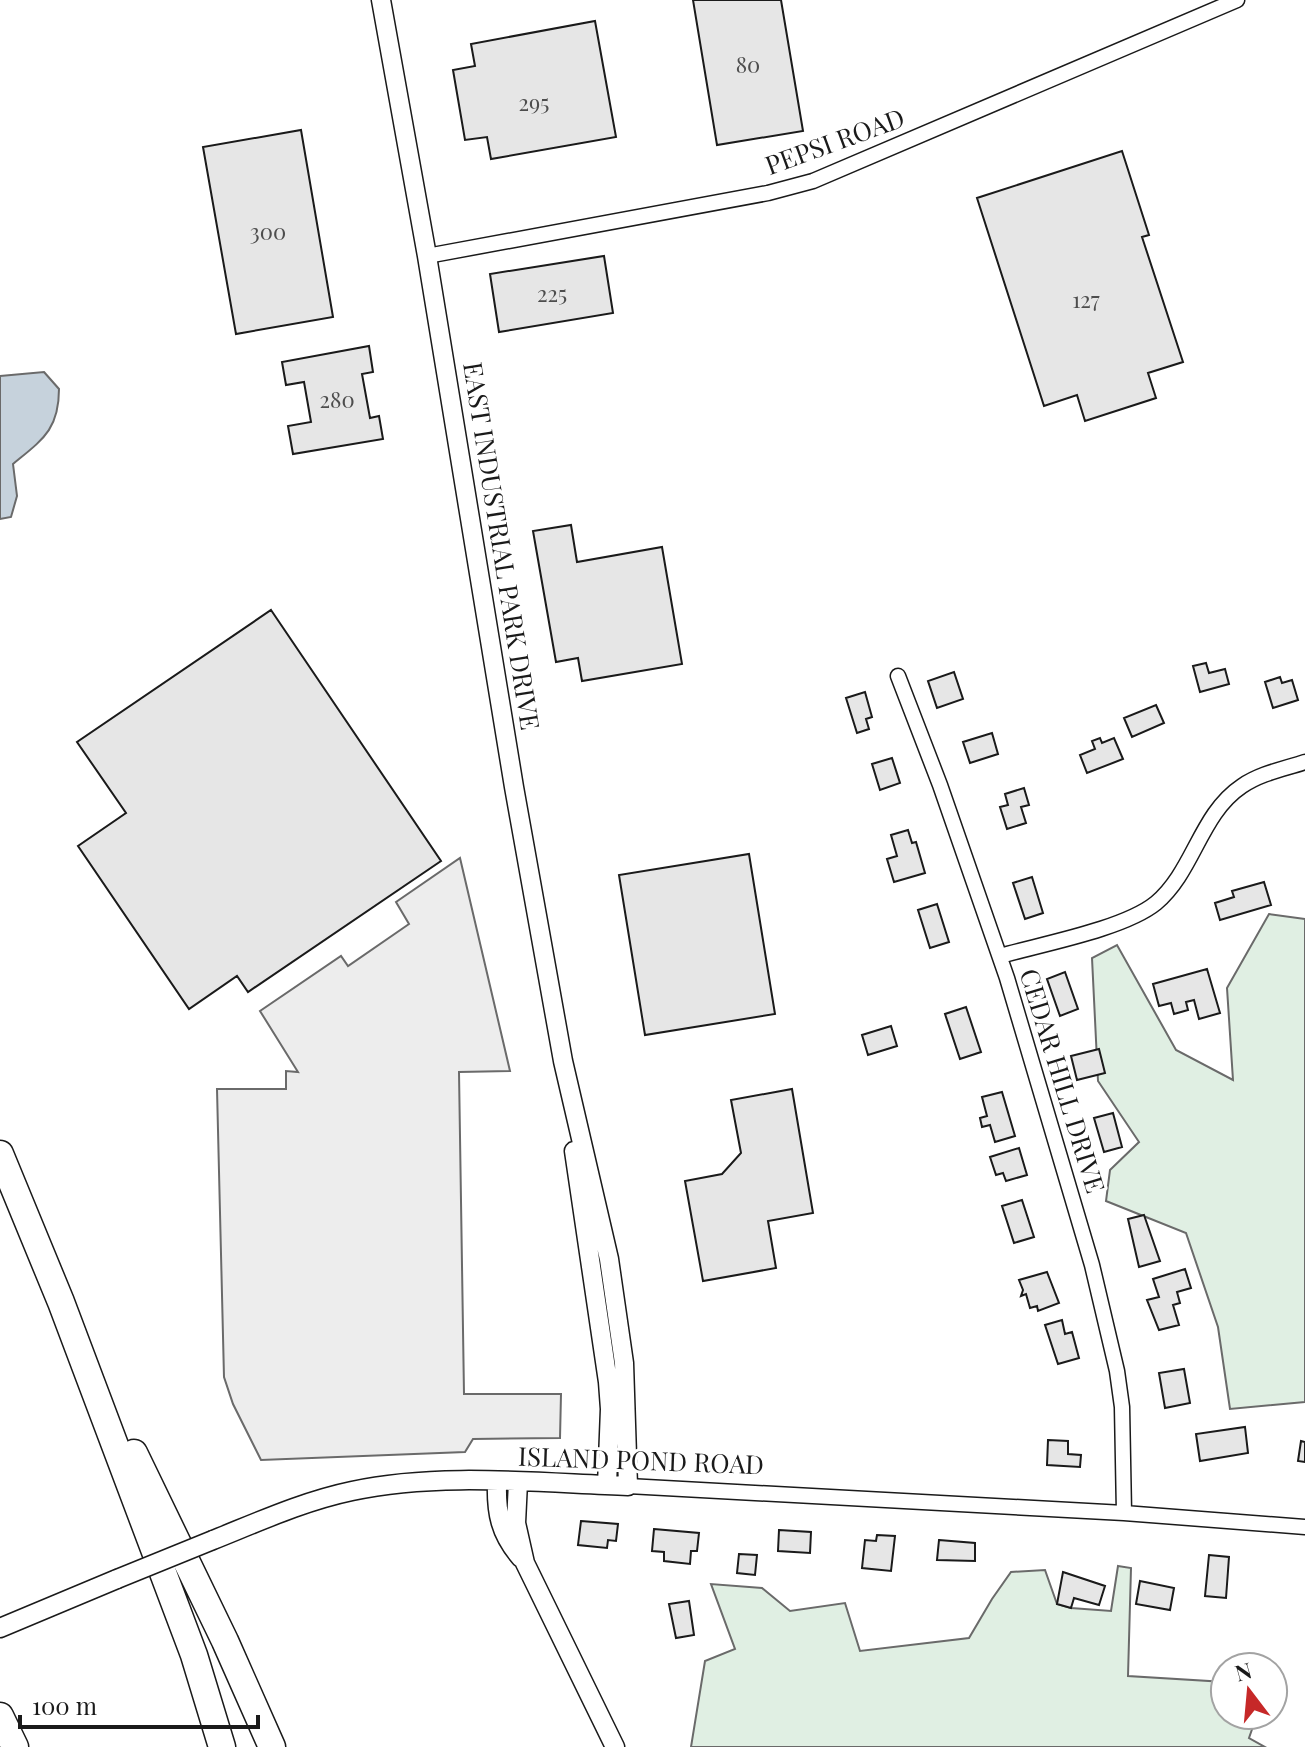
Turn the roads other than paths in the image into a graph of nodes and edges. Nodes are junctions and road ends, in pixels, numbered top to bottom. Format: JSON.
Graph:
{"nodes":[{"id":1,"x":381,"y":0,"type":"edge"},
{"id":2,"x":1237,"y":0,"type":"edge"},
{"id":3,"x":427,"y":256,"type":"junction"},
{"id":4,"x":898,"y":676,"type":"dead end"},
{"id":5,"x":1305,"y":762,"type":"edge"},
{"id":6,"x":1000,"y":956,"type":"junction"},
{"id":7,"x":570,"y":1101,"type":"junction"},
{"id":8,"x":0,"y":1154,"type":"edge"},
{"id":9,"x":61,"y":1302,"type":"junction"},
{"id":10,"x":497,"y":1482,"type":"junction"},
{"id":11,"x":518,"y":1482,"type":"junction"},
{"id":12,"x":607,"y":1485,"type":"junction"},
{"id":13,"x":628,"y":1486,"type":"junction"},
{"id":14,"x":1124,"y":1513,"type":"junction"},
{"id":15,"x":1305,"y":1527,"type":"edge"},
{"id":16,"x":525,"y":1563,"type":"junction"},
{"id":17,"x":7,"y":1626,"type":"edge"},
{"id":18,"x":0,"y":1716,"type":"edge"},
{"id":19,"x":15,"y":1747,"type":"edge"},
{"id":20,"x":222,"y":1747,"type":"edge"},
{"id":21,"x":272,"y":1747,"type":"edge"},
{"id":22,"x":615,"y":1747,"type":"edge"}],
"edges":[{"from":1,"to":3,"type":"street","name":"EAST INDUSTRIAL PARK DRIVE"},
{"from":2,"to":3,"type":"street","name":"PEPSI ROAD"},
{"from":3,"to":7,"type":"street","name":"EAST INDUSTRIAL PARK DRIVE"},
{"from":4,"to":6,"type":"street","name":"CEDAR HILL DRIVE"},
{"from":5,"to":6,"type":"street"},
{"from":6,"to":14,"type":"street","name":"CEDAR HILL DRIVE"},
{"from":7,"to":12,"type":"street","name":"EAST INDUSTRIAL PARK DRIVE"},
{"from":7,"to":13,"type":"street","name":"EAST INDUSTRIAL PARK DRIVE"},
{"from":8,"to":9,"type":"highway"},
{"from":9,"to":20,"type":"highway"},
{"from":9,"to":21,"type":"highway"},
{"from":10,"to":11,"type":"street","name":"ISLAND POND ROAD"},
{"from":10,"to":16,"type":"street"},
{"from":10,"to":17,"type":"street","name":"ISLAND POND ROAD","bridge":true},
{"from":11,"to":12,"type":"street","name":"ISLAND POND ROAD"},
{"from":11,"to":16,"type":"street"},
{"from":12,"to":13,"type":"street","name":"ISLAND POND ROAD"},
{"from":13,"to":14,"type":"street","name":"ISLAND POND ROAD"},
{"from":14,"to":15,"type":"street","name":"ISLAND POND ROAD"},
{"from":16,"to":22,"type":"street"},
{"from":18,"to":19,"type":"highway"}]}
